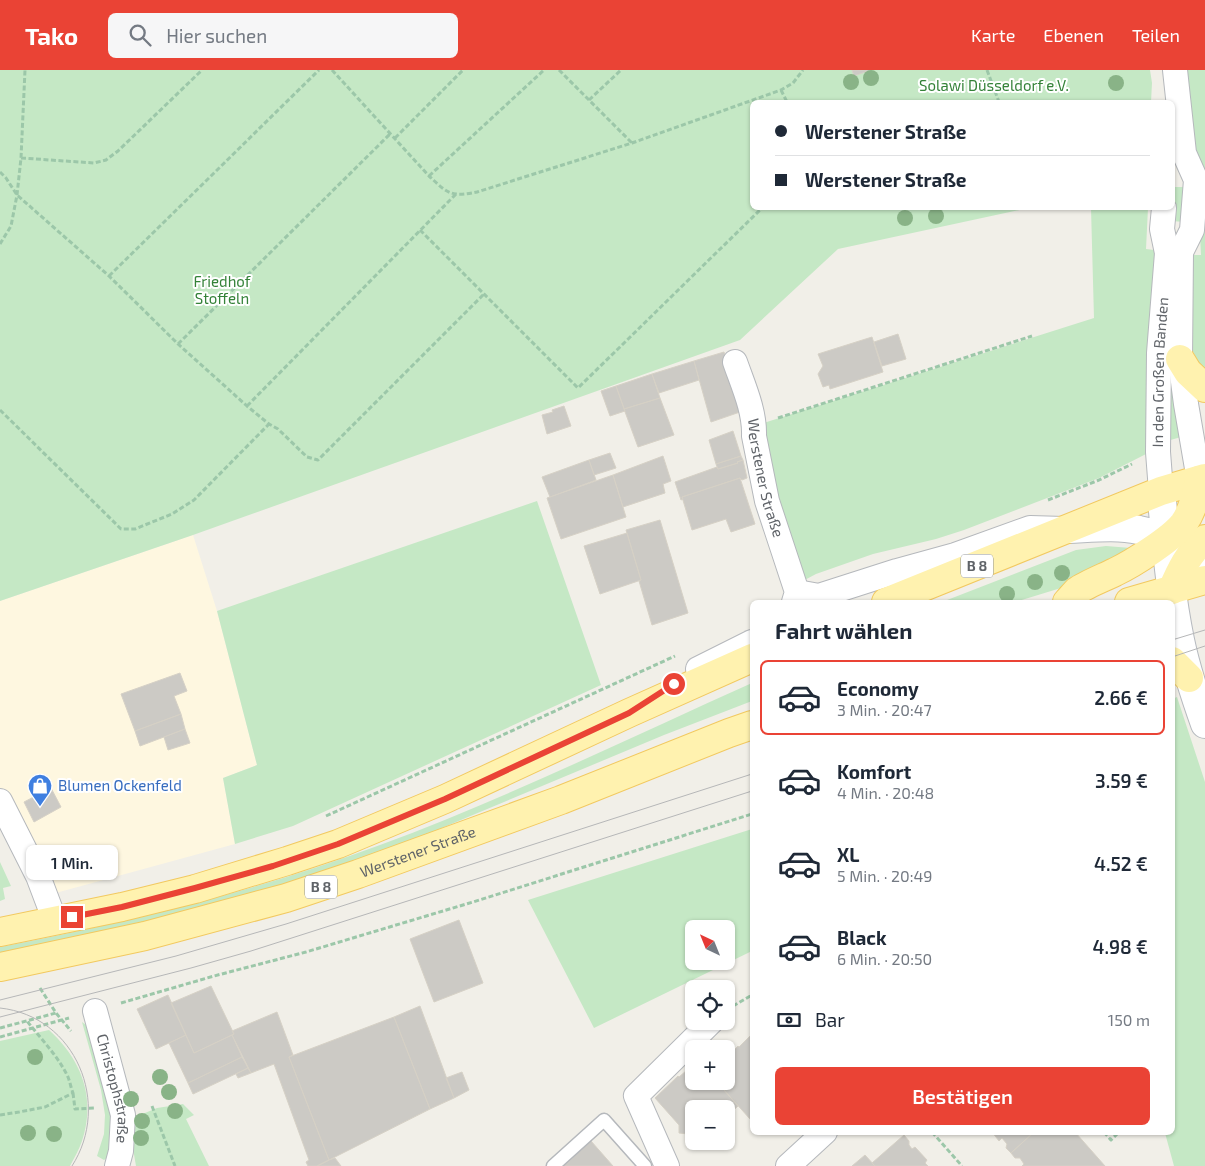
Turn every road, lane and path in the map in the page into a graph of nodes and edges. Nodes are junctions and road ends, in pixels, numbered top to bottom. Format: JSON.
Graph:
{"nodes":[{"id":1,"x":25,"y":70,"type":"edge"},
{"id":2,"x":202,"y":70,"type":"edge"},
{"id":3,"x":319,"y":70,"type":"edge"},
{"id":4,"x":332,"y":70,"type":"edge"},
{"id":5,"x":463,"y":70,"type":"edge"},
{"id":6,"x":544,"y":70,"type":"edge"},
{"id":7,"x":559,"y":70,"type":"edge"},
{"id":8,"x":621,"y":70,"type":"edge"},
{"id":9,"x":803,"y":70,"type":"edge"},
{"id":10,"x":988,"y":70,"type":"edge"},
{"id":11,"x":1175,"y":70,"type":"edge"},
{"id":12,"x":781,"y":90,"type":"junction"},
{"id":13,"x":589,"y":100,"type":"junction"},
{"id":14,"x":753,"y":100,"type":"edge"},
{"id":15,"x":786,"y":100,"type":"edge"},
{"id":16,"x":998,"y":100,"type":"edge"},
{"id":17,"x":750,"y":101,"type":"edge"},
{"id":18,"x":390,"y":134,"type":"junction"},
{"id":19,"x":395,"y":138,"type":"junction"},
{"id":20,"x":632,"y":144,"type":"junction"},
{"id":21,"x":21,"y":158,"type":"junction"},
{"id":22,"x":1178,"y":161,"type":"edge"},
{"id":23,"x":0,"y":172,"type":"edge"},
{"id":24,"x":429,"y":176,"type":"junction"},
{"id":25,"x":456,"y":194,"type":"junction"},
{"id":26,"x":17,"y":195,"type":"junction"},
{"id":27,"x":760,"y":210,"type":"edge"},
{"id":28,"x":1164,"y":210,"type":"edge"},
{"id":29,"x":420,"y":230,"type":"junction"},
{"id":30,"x":0,"y":244,"type":"edge"},
{"id":31,"x":1174,"y":252,"type":"junction"},
{"id":32,"x":109,"y":276,"type":"junction"},
{"id":33,"x":484,"y":294,"type":"junction"},
{"id":34,"x":1032,"y":336,"type":"dead end"},
{"id":35,"x":178,"y":344,"type":"junction"},
{"id":36,"x":1180,"y":359,"type":"junction"},
{"id":37,"x":735,"y":362,"type":"dead end"},
{"id":38,"x":1205,"y":388,"type":"edge"},
{"id":39,"x":247,"y":406,"type":"junction"},
{"id":40,"x":0,"y":410,"type":"edge"},
{"id":41,"x":269,"y":424,"type":"junction"},
{"id":42,"x":754,"y":425,"type":"junction"},
{"id":43,"x":1203,"y":488,"type":"edge"},
{"id":44,"x":1161,"y":491,"type":"junction"},
{"id":45,"x":1067,"y":529,"type":"junction"},
{"id":46,"x":1166,"y":540,"type":"junction"},
{"id":47,"x":1200,"y":551,"type":"edge"},
{"id":48,"x":1205,"y":580,"type":"edge"},
{"id":49,"x":1172,"y":590,"type":"junction"},
{"id":50,"x":796,"y":597,"type":"edge"},
{"id":51,"x":891,"y":600,"type":"edge"},
{"id":52,"x":1069,"y":600,"type":"edge"},
{"id":53,"x":1136,"y":600,"type":"edge"},
{"id":54,"x":1174,"y":600,"type":"edge"},
{"id":55,"x":1175,"y":608,"type":"edge"},
{"id":56,"x":750,"y":643,"type":"edge"},
{"id":57,"x":681,"y":653,"type":"dead end"},
{"id":58,"x":750,"y":659,"type":"edge"},
{"id":59,"x":1181,"y":670,"type":"edge"},
{"id":60,"x":629,"y":713,"type":"junction"},
{"id":61,"x":1205,"y":724,"type":"edge"},
{"id":62,"x":750,"y":726,"type":"edge"},
{"id":63,"x":0,"y":801,"type":"edge"},
{"id":64,"x":750,"y":815,"type":"edge"},
{"id":65,"x":324,"y":816,"type":"dead end"},
{"id":66,"x":55,"y":921,"type":"junction"},
{"id":67,"x":0,"y":932,"type":"edge"},
{"id":68,"x":0,"y":967,"type":"edge"},
{"id":69,"x":38,"y":985,"type":"dead end"},
{"id":70,"x":750,"y":996,"type":"edge"},
{"id":71,"x":735,"y":1005,"type":"edge"},
{"id":72,"x":95,"y":1011,"type":"junction"},
{"id":73,"x":56,"y":1013,"type":"junction"},
{"id":74,"x":27,"y":1020,"type":"junction"},
{"id":75,"x":62,"y":1020,"type":"junction"},
{"id":76,"x":0,"y":1028,"type":"edge"},
{"id":77,"x":33,"y":1028,"type":"junction"},
{"id":78,"x":703,"y":1030,"type":"edge"},
{"id":79,"x":75,"y":1036,"type":"dead end"},
{"id":80,"x":0,"y":1037,"type":"edge"},
{"id":81,"x":73,"y":1093,"type":"junction"},
{"id":82,"x":152,"y":1106,"type":"dead end"},
{"id":83,"x":100,"y":1108,"type":"dead end"},
{"id":84,"x":0,"y":1115,"type":"edge"},
{"id":85,"x":822,"y":1135,"type":"edge"},
{"id":86,"x":935,"y":1135,"type":"edge"},
{"id":87,"x":1107,"y":1135,"type":"edge"},
{"id":88,"x":1116,"y":1135,"type":"edge"},
{"id":89,"x":117,"y":1166,"type":"edge"},
{"id":90,"x":175,"y":1166,"type":"edge"},
{"id":91,"x":553,"y":1166,"type":"edge"},
{"id":92,"x":645,"y":1166,"type":"edge"},
{"id":93,"x":668,"y":1166,"type":"edge"},
{"id":94,"x":788,"y":1166,"type":"edge"},
{"id":95,"x":962,"y":1166,"type":"edge"}],
"edges":[{"from":1,"to":21,"type":"path"},
{"from":2,"to":21,"type":"path"},
{"from":3,"to":32,"type":"path"},
{"from":4,"to":18,"type":"path"},
{"from":5,"to":19,"type":"path"},
{"from":6,"to":24,"type":"path"},
{"from":7,"to":13,"type":"path"},
{"from":8,"to":13,"type":"path"},
{"from":9,"to":12,"type":"path"},
{"from":10,"to":16,"type":"path"},
{"from":11,"to":22,"type":"street","name":"In den Großen Banden"},
{"from":12,"to":14,"type":"path"},
{"from":12,"to":15,"type":"path"},
{"from":13,"to":20,"type":"path"},
{"from":17,"to":20,"type":"path"},
{"from":18,"to":19,"type":"path"},
{"from":18,"to":35,"type":"path"},
{"from":19,"to":24,"type":"path"},
{"from":20,"to":25,"type":"path"},
{"from":21,"to":26,"type":"path"},
{"from":22,"to":31,"type":"street","name":"In den Großen Banden"},
{"from":23,"to":26,"type":"path"},
{"from":24,"to":25,"type":"path"},
{"from":25,"to":29,"type":"path"},
{"from":26,"to":30,"type":"path"},
{"from":26,"to":32,"type":"path"},
{"from":27,"to":33,"type":"path"},
{"from":28,"to":31,"type":"street","name":"In den Großen Banden"},
{"from":29,"to":33,"type":"path"},
{"from":29,"to":39,"type":"path"},
{"from":31,"to":36,"type":"street","name":"In den Großen Banden"},
{"from":31,"to":44,"type":"street","name":"In den Großen Banden"},
{"from":32,"to":35,"type":"path"},
{"from":33,"to":41,"type":"path"},
{"from":34,"to":42,"type":"path"},
{"from":35,"to":39,"type":"path"},
{"from":36,"to":38,"type":"main road"},
{"from":36,"to":43,"type":"street","name":"In den Großen Banden"},
{"from":37,"to":42,"type":"street","name":"Werstener Straße"},
{"from":39,"to":41,"type":"path"},
{"from":40,"to":41,"type":"path"},
{"from":42,"to":50,"type":"street","name":"Werstener Straße"},
{"from":43,"to":44,"type":"main road","name":"Werstener Straße","number":"B 8"},
{"from":43,"to":46,"type":"main road"},
{"from":44,"to":45,"type":"main road","name":"Werstener Straße","number":"B 8"},
{"from":44,"to":46,"type":"street"},
{"from":45,"to":46,"type":"street"},
{"from":45,"to":50,"type":"street","name":"Werstener Straße"},
{"from":45,"to":51,"type":"main road","name":"Werstener Straße","number":"B 8"},
{"from":46,"to":47,"type":"street"},
{"from":46,"to":49,"type":"street"},
{"from":46,"to":52,"type":"main road"},
{"from":47,"to":49,"type":"main road"},
{"from":48,"to":49,"type":"main road"},
{"from":49,"to":53,"type":"main road"},
{"from":49,"to":54,"type":"street"},
{"from":55,"to":59,"type":"street"},
{"from":56,"to":60,"type":"street"},
{"from":57,"to":65,"type":"path"},
{"from":58,"to":60,"type":"main road","number":"B 8"},
{"from":59,"to":61,"type":"street"},
{"from":60,"to":66,"type":"main road","number":"B 8"},
{"from":62,"to":68,"type":"main road","name":"Werstener Straße","number":"B 8"},
{"from":63,"to":66,"type":"street"},
{"from":64,"to":72,"type":"path"},
{"from":66,"to":67,"type":"main road","number":"B 8"},
{"from":69,"to":73,"type":"path"},
{"from":70,"to":71,"type":"path"},
{"from":72,"to":75,"type":"path"},
{"from":72,"to":89,"type":"street","name":"Christophstraße"},
{"from":73,"to":74,"type":"path"},
{"from":73,"to":75,"type":"path"},
{"from":74,"to":76,"type":"path"},
{"from":74,"to":77,"type":"path"},
{"from":75,"to":77,"type":"path"},
{"from":75,"to":79,"type":"path"},
{"from":77,"to":80,"type":"path"},
{"from":77,"to":81,"type":"path"},
{"from":78,"to":93,"type":"street"},
{"from":81,"to":83,"type":"path"},
{"from":81,"to":84,"type":"path"},
{"from":82,"to":90,"type":"path"},
{"from":85,"to":94,"type":"street"},
{"from":86,"to":95,"type":"path"},
{"from":87,"to":88,"type":"path"},
{"from":91,"to":92,"type":"lane"}]}
